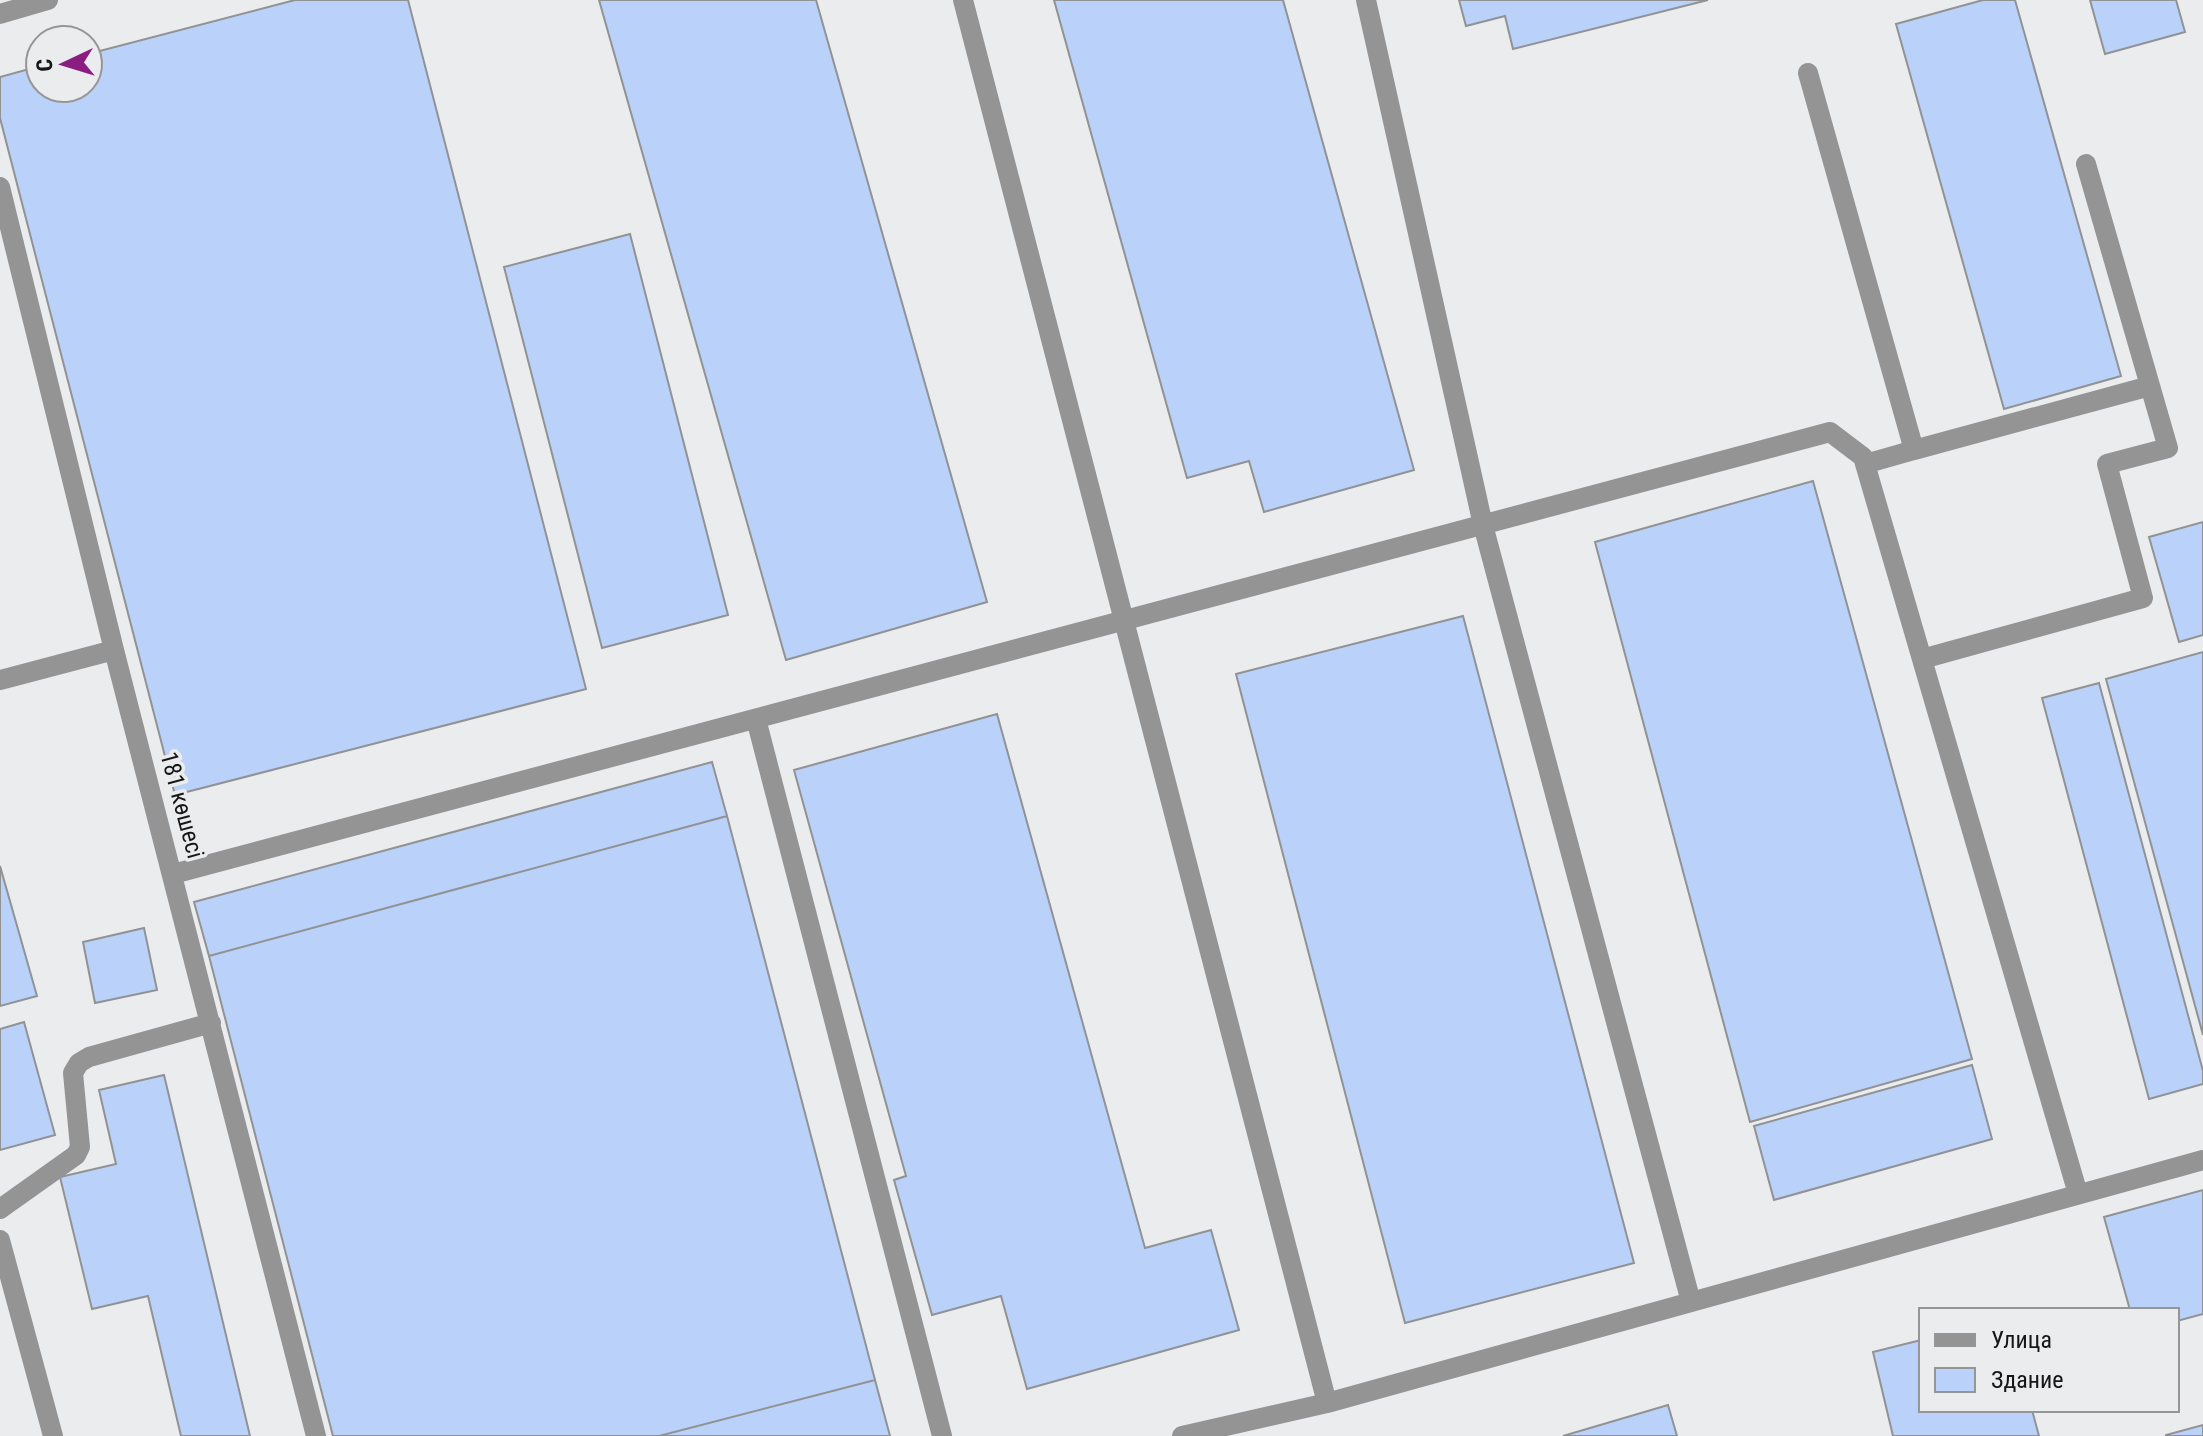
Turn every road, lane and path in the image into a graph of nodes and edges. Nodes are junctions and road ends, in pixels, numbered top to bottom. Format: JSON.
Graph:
{"nodes":[{"id":1,"x":48,"y":0,"type":"edge"},
{"id":2,"x":963,"y":0,"type":"edge"},
{"id":3,"x":1366,"y":0,"type":"edge"},
{"id":4,"x":0,"y":14,"type":"edge"},
{"id":5,"x":1808,"y":73,"type":"dead end"},
{"id":6,"x":2086,"y":164,"type":"dead end"},
{"id":7,"x":0,"y":187,"type":"edge"},
{"id":8,"x":2150,"y":386,"type":"junction"},
{"id":9,"x":1914,"y":450,"type":"junction"},
{"id":10,"x":1865,"y":464,"type":"junction"},
{"id":11,"x":1483,"y":525,"type":"junction"},
{"id":12,"x":1125,"y":621,"type":"junction"},
{"id":13,"x":114,"y":650,"type":"junction"},
{"id":14,"x":1922,"y":659,"type":"junction"},
{"id":15,"x":0,"y":680,"type":"edge"},
{"id":16,"x":756,"y":719,"type":"junction"},
{"id":17,"x":173,"y":874,"type":"junction"},
{"id":18,"x":211,"y":1023,"type":"junction"},
{"id":19,"x":2203,"y":1160,"type":"edge"},
{"id":20,"x":2078,"y":1194,"type":"junction"},
{"id":21,"x":0,"y":1209,"type":"edge"},
{"id":22,"x":0,"y":1240,"type":"edge"},
{"id":23,"x":1691,"y":1302,"type":"junction"},
{"id":24,"x":1327,"y":1403,"type":"junction"},
{"id":25,"x":53,"y":1436,"type":"edge"},
{"id":26,"x":316,"y":1436,"type":"edge"},
{"id":27,"x":942,"y":1436,"type":"edge"},
{"id":28,"x":1182,"y":1436,"type":"edge"}],
"edges":[{"from":1,"to":4,"type":"street"},
{"from":2,"to":12,"type":"street"},
{"from":3,"to":11,"type":"street"},
{"from":5,"to":9,"type":"street"},
{"from":6,"to":8,"type":"street"},
{"from":7,"to":13,"type":"street","name":"181 көшесі"},
{"from":8,"to":9,"type":"street"},
{"from":8,"to":14,"type":"street"},
{"from":9,"to":10,"type":"street"},
{"from":10,"to":11,"type":"street"},
{"from":10,"to":14,"type":"street"},
{"from":11,"to":12,"type":"street"},
{"from":11,"to":23,"type":"street"},
{"from":12,"to":16,"type":"street"},
{"from":12,"to":24,"type":"street"},
{"from":13,"to":15,"type":"street"},
{"from":13,"to":17,"type":"street","name":"181 көшесі"},
{"from":14,"to":20,"type":"street"},
{"from":16,"to":17,"type":"street"},
{"from":16,"to":27,"type":"street"},
{"from":17,"to":18,"type":"street","name":"181 көшесі"},
{"from":18,"to":21,"type":"street"},
{"from":18,"to":26,"type":"street","name":"181 көшесі"},
{"from":19,"to":20,"type":"street"},
{"from":20,"to":23,"type":"street"},
{"from":22,"to":25,"type":"street"},
{"from":23,"to":24,"type":"street"},
{"from":24,"to":28,"type":"street"}]}
